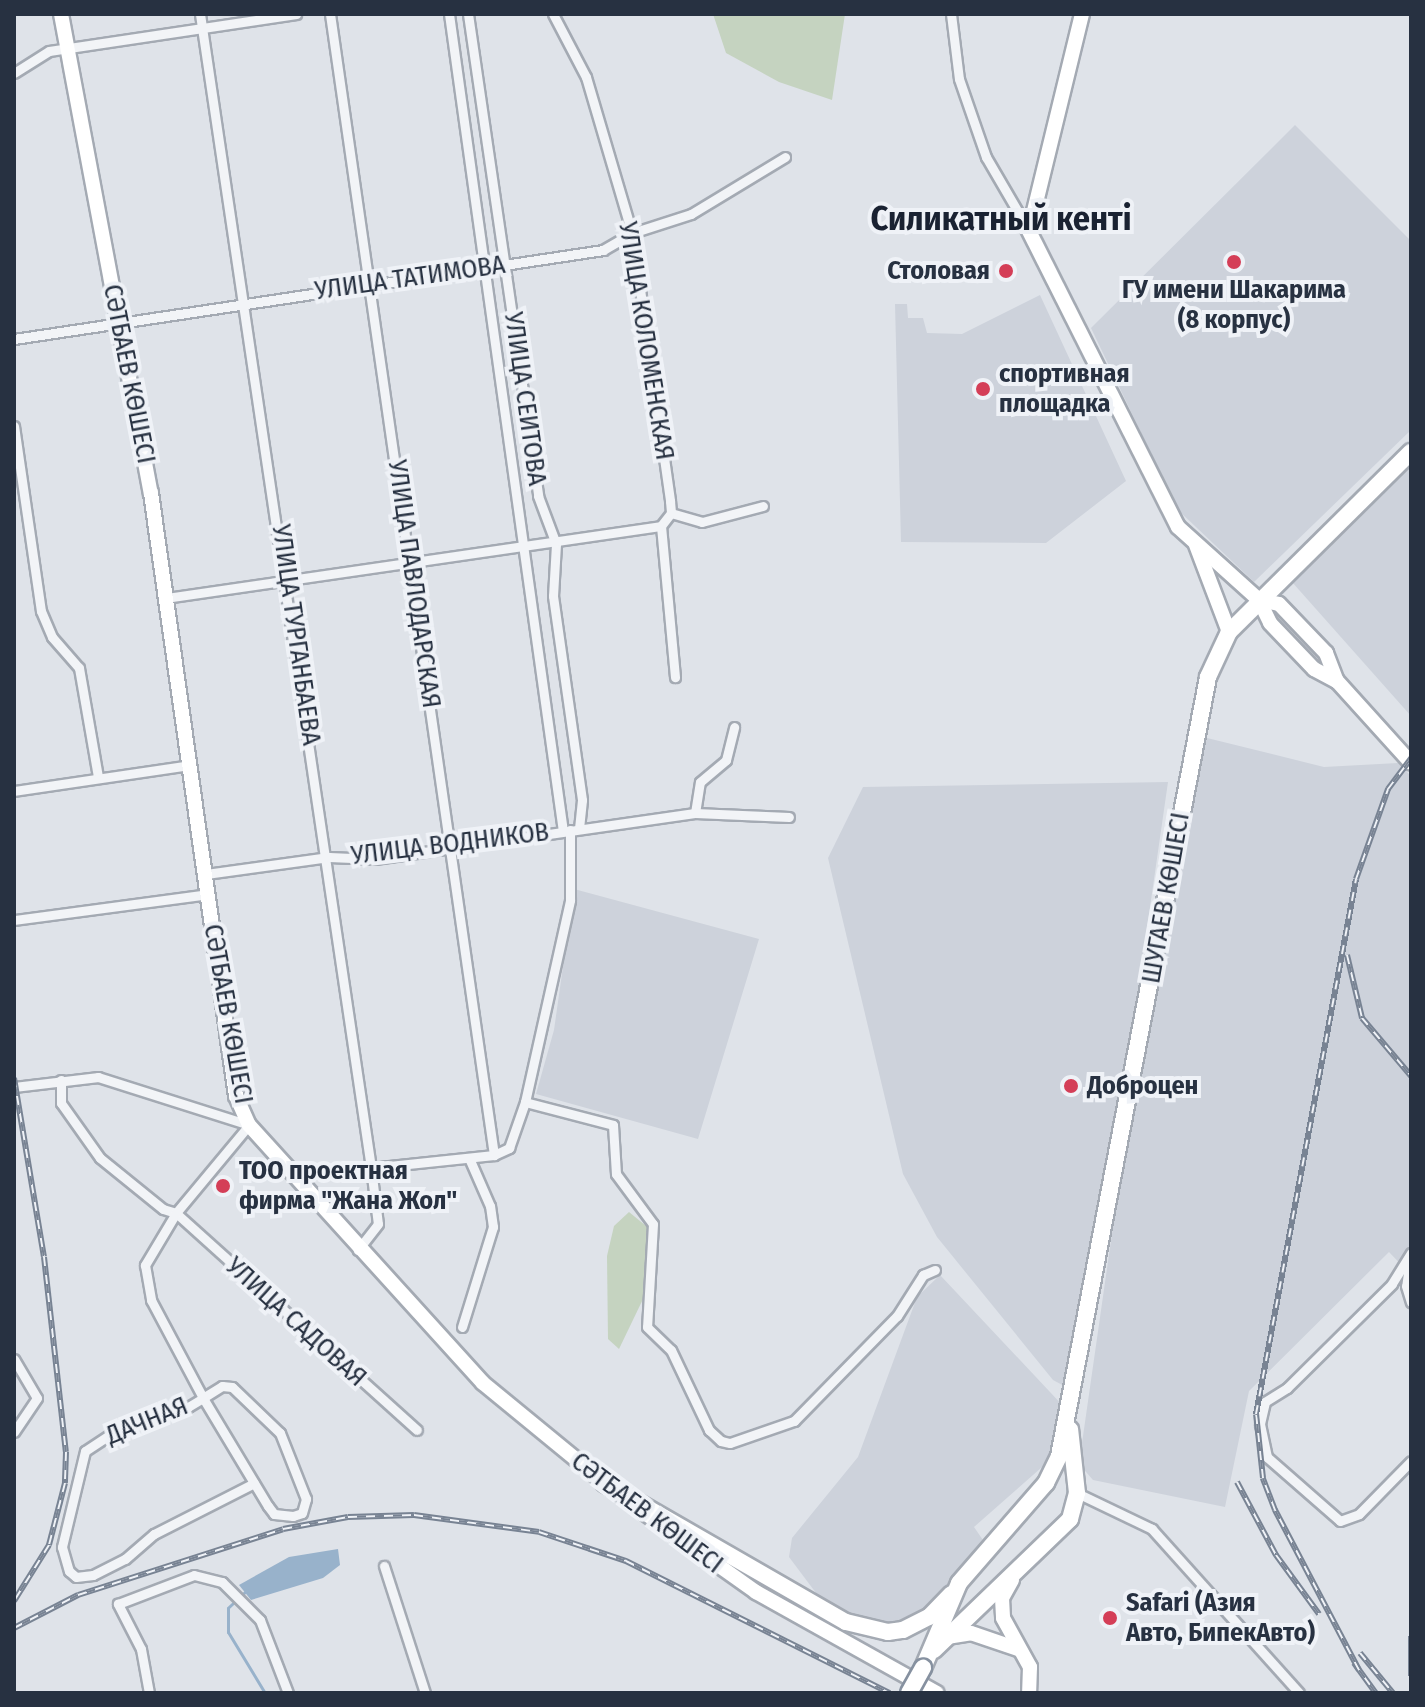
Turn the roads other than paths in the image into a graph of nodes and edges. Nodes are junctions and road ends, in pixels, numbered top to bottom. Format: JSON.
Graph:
{"nodes":[{"id":1,"x":61,"y":14,"type":"edge"},
{"id":2,"x":200,"y":14,"type":"edge"},
{"id":3,"x":296,"y":14,"type":"edge"},
{"id":4,"x":330,"y":14,"type":"edge"},
{"id":5,"x":449,"y":14,"type":"edge"},
{"id":6,"x":468,"y":14,"type":"edge"},
{"id":7,"x":553,"y":14,"type":"edge"},
{"id":8,"x":951,"y":14,"type":"edge"},
{"id":9,"x":1082,"y":14,"type":"edge"},
{"id":10,"x":204,"y":29,"type":"junction"},
{"id":11,"x":68,"y":51,"type":"junction"},
{"id":12,"x":14,"y":73,"type":"edge"},
{"id":13,"x":785,"y":157,"type":"dead end"},
{"id":14,"x":1029,"y":231,"type":"junction"},
{"id":15,"x":632,"y":233,"type":"junction"},
{"id":16,"x":505,"y":264,"type":"junction"},
{"id":17,"x":484,"y":268,"type":"junction"},
{"id":18,"x":372,"y":283,"type":"junction"},
{"id":19,"x":245,"y":301,"type":"junction"},
{"id":20,"x":118,"y":321,"type":"junction"},
{"id":21,"x":14,"y":339,"type":"edge"},
{"id":22,"x":14,"y":426,"type":"edge"},
{"id":23,"x":1411,"y":452,"type":"edge"},
{"id":24,"x":763,"y":506,"type":"dead end"},
{"id":25,"x":671,"y":513,"type":"junction"},
{"id":26,"x":661,"y":526,"type":"junction"},
{"id":27,"x":1194,"y":541,"type":"junction"},
{"id":28,"x":556,"y":544,"type":"junction"},
{"id":29,"x":524,"y":547,"type":"junction"},
{"id":30,"x":411,"y":561,"type":"junction"},
{"id":31,"x":288,"y":580,"type":"junction"},
{"id":32,"x":166,"y":598,"type":"junction"},
{"id":33,"x":1259,"y":600,"type":"junction"},
{"id":34,"x":1229,"y":632,"type":"junction"},
{"id":35,"x":675,"y":677,"type":"dead end"},
{"id":36,"x":734,"y":727,"type":"dead end"},
{"id":37,"x":1411,"y":763,"type":"edge"},
{"id":38,"x":190,"y":765,"type":"junction"},
{"id":39,"x":98,"y":777,"type":"junction"},
{"id":40,"x":14,"y":791,"type":"edge"},
{"id":41,"x":695,"y":813,"type":"junction"},
{"id":42,"x":789,"y":817,"type":"dead end"},
{"id":43,"x":571,"y":830,"type":"junction"},
{"id":44,"x":450,"y":847,"type":"junction"},
{"id":45,"x":329,"y":857,"type":"junction"},
{"id":46,"x":206,"y":874,"type":"junction"},
{"id":47,"x":208,"y":894,"type":"junction"},
{"id":48,"x":14,"y":920,"type":"edge"},
{"id":49,"x":61,"y":1080,"type":"junction"},
{"id":50,"x":14,"y":1087,"type":"edge"},
{"id":51,"x":525,"y":1102,"type":"junction"},
{"id":52,"x":249,"y":1125,"type":"junction"},
{"id":53,"x":494,"y":1155,"type":"junction"},
{"id":54,"x":469,"y":1158,"type":"junction"},
{"id":55,"x":371,"y":1168,"type":"junction"},
{"id":56,"x":293,"y":1176,"type":"junction"},
{"id":57,"x":176,"y":1213,"type":"junction"},
{"id":58,"x":358,"y":1250,"type":"junction"},
{"id":59,"x":1411,"y":1253,"type":"edge"},
{"id":60,"x":935,"y":1270,"type":"dead end"},
{"id":61,"x":1411,"y":1302,"type":"edge"},
{"id":62,"x":462,"y":1327,"type":"dead end"},
{"id":63,"x":14,"y":1359,"type":"edge"},
{"id":64,"x":203,"y":1398,"type":"junction"},
{"id":65,"x":1068,"y":1420,"type":"junction"},
{"id":66,"x":417,"y":1430,"type":"dead end"},
{"id":67,"x":14,"y":1432,"type":"edge"},
{"id":68,"x":1411,"y":1461,"type":"edge"},
{"id":69,"x":254,"y":1483,"type":"junction"},
{"id":70,"x":604,"y":1483,"type":"junction"},
{"id":71,"x":1046,"y":1483,"type":"junction"},
{"id":72,"x":1077,"y":1493,"type":"junction"},
{"id":73,"x":384,"y":1566,"type":"dead end"},
{"id":74,"x":1012,"y":1580,"type":"junction"},
{"id":75,"x":959,"y":1583,"type":"junction"},
{"id":76,"x":985,"y":1606,"type":"junction"},
{"id":77,"x":947,"y":1637,"type":"junction"},
{"id":78,"x":1018,"y":1649,"type":"junction"},
{"id":79,"x":926,"y":1661,"type":"junction"},
{"id":80,"x":149,"y":1693,"type":"edge"},
{"id":81,"x":288,"y":1693,"type":"edge"},
{"id":82,"x":425,"y":1693,"type":"edge"},
{"id":83,"x":909,"y":1693,"type":"edge"},
{"id":84,"x":937,"y":1693,"type":"edge"},
{"id":85,"x":1029,"y":1693,"type":"edge"},
{"id":86,"x":1299,"y":1693,"type":"edge"}],
"edges":[{"from":1,"to":11,"type":"main road","name":"СӘТБАЕВ КӨШЕСІ"},
{"from":2,"to":10,"type":"street","name":"УЛИЦА ТУРГАНБАЕВА"},
{"from":3,"to":10,"type":"street"},
{"from":4,"to":18,"type":"street","name":"УЛИЦА ПАВЛОДАРСКАЯ"},
{"from":5,"to":17,"type":"street","name":"УЛИЦА СЕИТОВА"},
{"from":6,"to":16,"type":"street","name":"УЛИЦА СЕИТОВА"},
{"from":7,"to":15,"type":"street","name":"УЛИЦА КОЛОМЕНСКАЯ"},
{"from":8,"to":14,"type":"street"},
{"from":9,"to":14,"type":"main road"},
{"from":10,"to":11,"type":"street"},
{"from":10,"to":19,"type":"street","name":"УЛИЦА ТУРГАНБАЕВА"},
{"from":11,"to":12,"type":"street"},
{"from":11,"to":20,"type":"main road","name":"СӘТБАЕВ КӨШЕСІ"},
{"from":13,"to":15,"type":"street","name":"УЛИЦА ТАТИМОВА"},
{"from":14,"to":27,"type":"main road"},
{"from":15,"to":16,"type":"street","name":"УЛИЦА ТАТИМОВА"},
{"from":15,"to":25,"type":"street","name":"УЛИЦА КОЛОМЕНСКАЯ"},
{"from":16,"to":17,"type":"street","name":"УЛИЦА ТАТИМОВА"},
{"from":16,"to":28,"type":"street","name":"УЛИЦА СЕИТОВА"},
{"from":17,"to":18,"type":"street","name":"УЛИЦА ТАТИМОВА"},
{"from":17,"to":29,"type":"street","name":"УЛИЦА СЕИТОВА"},
{"from":18,"to":19,"type":"street","name":"УЛИЦА ТАТИМОВА"},
{"from":18,"to":30,"type":"street","name":"УЛИЦА ПАВЛОДАРСКАЯ"},
{"from":19,"to":20,"type":"street","name":"УЛИЦА ТАТИМОВА"},
{"from":19,"to":31,"type":"street","name":"УЛИЦА ТУРГАНБАЕВА"},
{"from":20,"to":21,"type":"street","name":"УЛИЦА ТАТИМОВА"},
{"from":20,"to":32,"type":"main road","name":"СӘТБАЕВ КӨШЕСІ"},
{"from":22,"to":39,"type":"street"},
{"from":23,"to":33,"type":"highway","name":"ШУГАЕВ КӨШЕСІ"},
{"from":24,"to":25,"type":"street"},
{"from":25,"to":26,"type":"street"},
{"from":26,"to":28,"type":"street"},
{"from":26,"to":35,"type":"street"},
{"from":27,"to":33,"type":"main road"},
{"from":27,"to":34,"type":"main road"},
{"from":28,"to":29,"type":"street"},
{"from":28,"to":43,"type":"street","name":"УЛИЦА СЕИТОВА"},
{"from":29,"to":30,"type":"street"},
{"from":29,"to":43,"type":"street","name":"УЛИЦА СЕИТОВА"},
{"from":30,"to":31,"type":"street"},
{"from":30,"to":44,"type":"street","name":"УЛИЦА ПАВЛОДАРСКАЯ"},
{"from":31,"to":32,"type":"street"},
{"from":31,"to":45,"type":"street","name":"УЛИЦА ТУРГАНБАЕВА"},
{"from":32,"to":38,"type":"main road","name":"СӘТБАЕВ КӨШЕСІ"},
{"from":33,"to":34,"type":"highway","name":"ШУГАЕВ КӨШЕСІ"},
{"from":33,"to":37,"type":"main road"},
{"from":34,"to":65,"type":"highway","name":"ШУГАЕВ КӨШЕСІ"},
{"from":36,"to":41,"type":"street"},
{"from":38,"to":39,"type":"street"},
{"from":38,"to":46,"type":"main road","name":"СӘТБАЕВ КӨШЕСІ"},
{"from":39,"to":40,"type":"street"},
{"from":41,"to":42,"type":"street","name":"УЛИЦА ВОДНИКОВ"},
{"from":41,"to":43,"type":"street","name":"УЛИЦА ВОДНИКОВ"},
{"from":43,"to":44,"type":"street","name":"УЛИЦА ВОДНИКОВ"},
{"from":43,"to":51,"type":"street","name":"УЛИЦА СЕИТОВА"},
{"from":44,"to":45,"type":"street","name":"УЛИЦА ВОДНИКОВ"},
{"from":44,"to":53,"type":"street","name":"УЛИЦА ПАВЛОДАРСКАЯ"},
{"from":45,"to":46,"type":"street","name":"УЛИЦА ВОДНИКОВ"},
{"from":45,"to":55,"type":"street","name":"УЛИЦА ТУРГАНБАЕВА"},
{"from":46,"to":47,"type":"main road","name":"СӘТБАЕВ КӨШЕСІ"},
{"from":47,"to":48,"type":"street"},
{"from":47,"to":52,"type":"main road","name":"СӘТБАЕВ КӨШЕСІ"},
{"from":49,"to":50,"type":"street"},
{"from":49,"to":52,"type":"street"},
{"from":49,"to":57,"type":"street","name":"УЛИЦА САДОВАЯ"},
{"from":51,"to":53,"type":"street","name":"УЛИЦА СЕИТОВА"},
{"from":51,"to":60,"type":"street"},
{"from":52,"to":56,"type":"main road","name":"СӘТБАЕВ КӨШЕСІ"},
{"from":52,"to":57,"type":"street"},
{"from":53,"to":54,"type":"street"},
{"from":54,"to":55,"type":"street"},
{"from":54,"to":62,"type":"street"},
{"from":55,"to":56,"type":"street"},
{"from":55,"to":58,"type":"street","name":"УЛИЦА ТУРГАНБАЕВА"},
{"from":56,"to":58,"type":"main road","name":"СӘТБАЕВ КӨШЕСІ"},
{"from":57,"to":64,"type":"street"},
{"from":57,"to":66,"type":"street","name":"УЛИЦА САДОВАЯ"},
{"from":58,"to":70,"type":"main road","name":"СӘТБАЕВ КӨШЕСІ"},
{"from":59,"to":61,"type":"street"},
{"from":59,"to":68,"type":"street"},
{"from":63,"to":67,"type":"street"},
{"from":64,"to":69,"type":"street"},
{"from":64,"to":69,"type":"street","name":"ДАЧНАЯ"},
{"from":64,"to":69,"type":"street","name":"ДАЧНАЯ"},
{"from":65,"to":71,"type":"highway","name":"ШУГАЕВ КӨШЕСІ"},
{"from":65,"to":72,"type":"highway","name":"ШУГАЕВ КӨШЕСІ"},
{"from":70,"to":75,"type":"highway"},
{"from":70,"to":84,"type":"main road","name":"СӘТБАЕВ КӨШЕСІ"},
{"from":71,"to":72,"type":"highway"},
{"from":71,"to":75,"type":"highway","name":"ШУГАЕВ КӨШЕСІ"},
{"from":72,"to":74,"type":"highway"},
{"from":72,"to":86,"type":"street"},
{"from":73,"to":82,"type":"street"},
{"from":74,"to":76,"type":"highway"},
{"from":74,"to":78,"type":"main road"},
{"from":75,"to":76,"type":"highway"},
{"from":75,"to":79,"type":"highway","name":"ШУГАЕВ КӨШЕСІ"},
{"from":76,"to":77,"type":"highway","name":"ШУГАЕВ КӨШЕСІ"},
{"from":77,"to":78,"type":"main road"},
{"from":77,"to":79,"type":"highway","name":"ШУГАЕВ КӨШЕСІ"},
{"from":78,"to":85,"type":"main road"},
{"from":79,"to":83,"type":"highway","name":"ШУГАЕВ КӨШЕСІ","bridge":true},
{"from":80,"to":81,"type":"street"}]}
